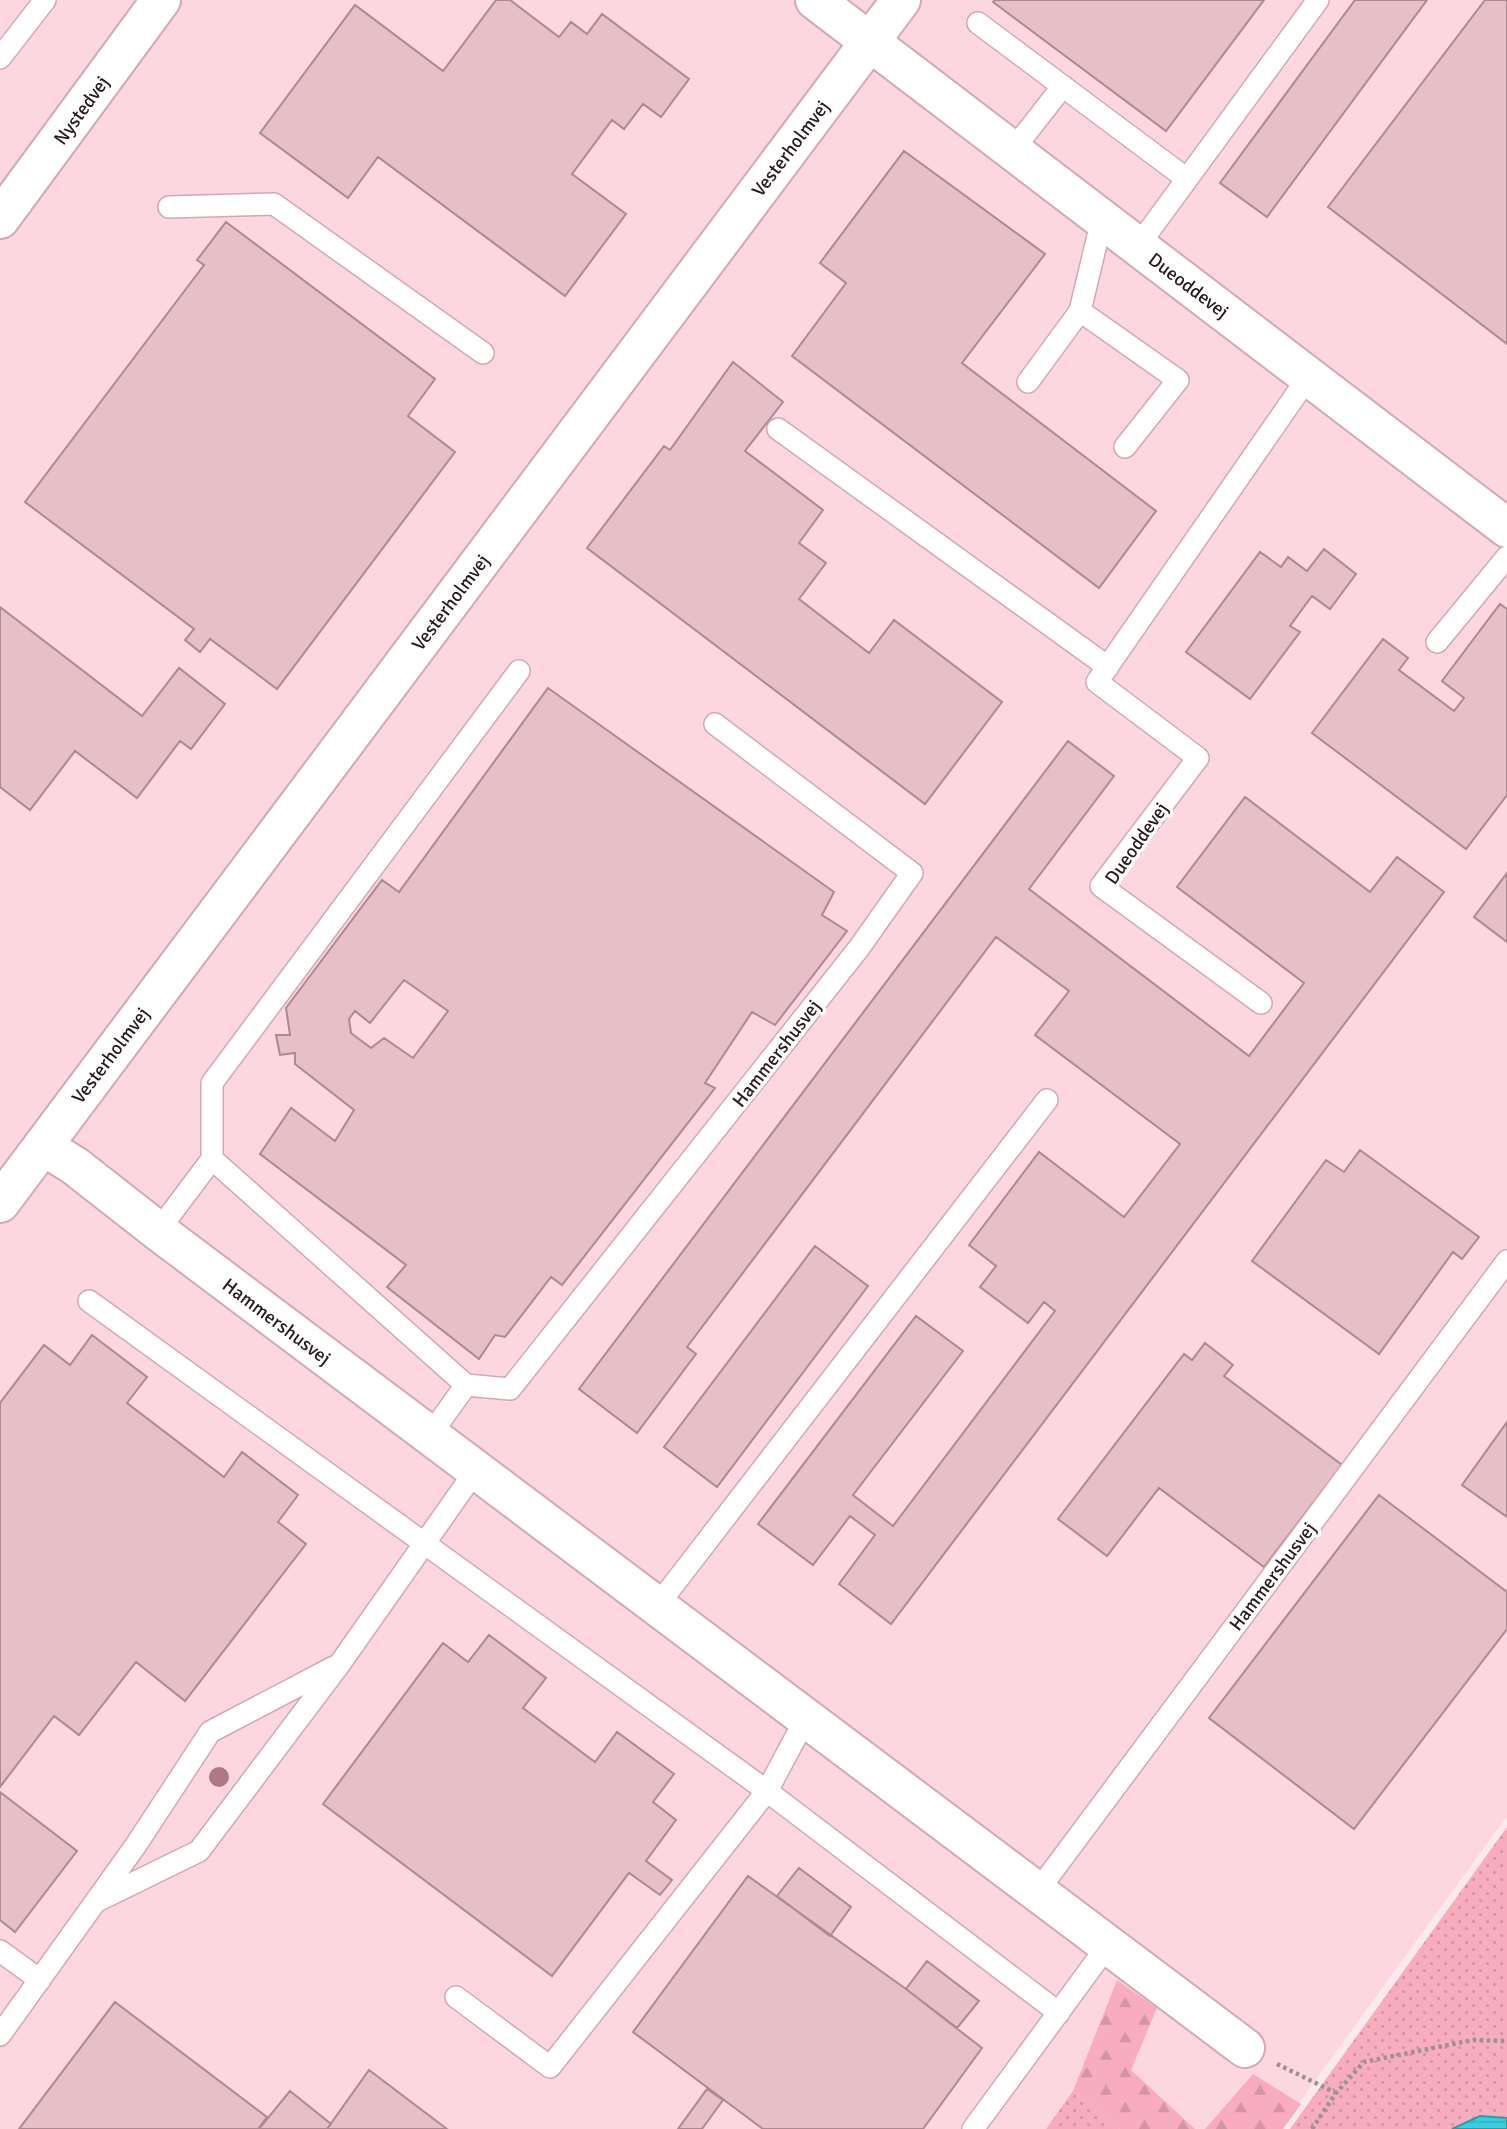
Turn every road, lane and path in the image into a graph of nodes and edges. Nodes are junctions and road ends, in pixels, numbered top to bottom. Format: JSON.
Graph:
{"nodes":[{"id":1,"x":45,"y":0,"type":"edge"},
{"id":2,"x":161,"y":0,"type":"edge"},
{"id":3,"x":815,"y":0,"type":"edge"},
{"id":4,"x":901,"y":0,"type":"edge"},
{"id":5,"x":1318,"y":0,"type":"edge"},
{"id":6,"x":978,"y":23,"type":"dead end"},
{"id":7,"x":870,"y":41,"type":"junction"},
{"id":8,"x":0,"y":58,"type":"edge"},
{"id":9,"x":1063,"y":86,"type":"junction"},
{"id":10,"x":1012,"y":151,"type":"junction"},
{"id":11,"x":1186,"y":179,"type":"junction"},
{"id":12,"x":169,"y":207,"type":"dead end"},
{"id":13,"x":0,"y":219,"type":"edge"},
{"id":14,"x":1102,"y":219,"type":"junction"},
{"id":15,"x":1138,"y":246,"type":"junction"},
{"id":16,"x":1080,"y":311,"type":"junction"},
{"id":17,"x":483,"y":353,"type":"dead end"},
{"id":18,"x":1309,"y":376,"type":"junction"},
{"id":19,"x":1028,"y":382,"type":"dead end"},
{"id":20,"x":778,"y":429,"type":"dead end"},
{"id":21,"x":1125,"y":447,"type":"dead end"},
{"id":22,"x":1507,"y":528,"type":"edge"},
{"id":23,"x":1507,"y":557,"type":"edge"},
{"id":24,"x":1437,"y":642,"type":"dead end"},
{"id":25,"x":1108,"y":667,"type":"junction"},
{"id":26,"x":519,"y":671,"type":"dead end"},
{"id":27,"x":715,"y":724,"type":"dead end"},
{"id":28,"x":1261,"y":1003,"type":"dead end"},
{"id":29,"x":1047,"y":1100,"type":"dead end"},
{"id":30,"x":43,"y":1146,"type":"junction"},
{"id":31,"x":212,"y":1159,"type":"junction"},
{"id":32,"x":0,"y":1203,"type":"edge"},
{"id":33,"x":158,"y":1231,"type":"junction"},
{"id":34,"x":1507,"y":1261,"type":"edge"},
{"id":35,"x":89,"y":1301,"type":"dead end"},
{"id":36,"x":466,"y":1385,"type":"junction"},
{"id":37,"x":430,"y":1435,"type":"junction"},
{"id":38,"x":476,"y":1469,"type":"junction"},
{"id":39,"x":424,"y":1544,"type":"junction"},
{"id":40,"x":657,"y":1606,"type":"junction"},
{"id":41,"x":339,"y":1665,"type":"junction"},
{"id":42,"x":806,"y":1718,"type":"junction"},
{"id":43,"x":767,"y":1791,"type":"junction"},
{"id":44,"x":1037,"y":1892,"type":"junction"},
{"id":45,"x":97,"y":1901,"type":"junction"},
{"id":46,"x":1108,"y":1945,"type":"junction"},
{"id":47,"x":0,"y":1951,"type":"edge"},
{"id":48,"x":40,"y":1980,"type":"junction"},
{"id":49,"x":456,"y":1997,"type":"dead end"},
{"id":50,"x":1059,"y":2013,"type":"junction"},
{"id":51,"x":0,"y":2035,"type":"edge"},
{"id":52,"x":1507,"y":2041,"type":"edge"},
{"id":53,"x":1245,"y":2048,"type":"joint"},
{"id":54,"x":1336,"y":2093,"type":"junction"},
{"id":55,"x":973,"y":2129,"type":"edge"},
{"id":56,"x":1312,"y":2129,"type":"edge"}],
"edges":[{"from":1,"to":8,"type":"lane"},
{"from":2,"to":13,"type":"street","name":"Nystedvej"},
{"from":3,"to":7,"type":"street"},
{"from":4,"to":7,"type":"street","name":"Vesterholmvej"},
{"from":5,"to":11,"type":"lane"},
{"from":6,"to":9,"type":"lane"},
{"from":7,"to":10,"type":"street","name":"Dueoddevej"},
{"from":7,"to":30,"type":"street","name":"Vesterholmvej"},
{"from":9,"to":10,"type":"lane"},
{"from":9,"to":11,"type":"lane"},
{"from":10,"to":14,"type":"street","name":"Dueoddevej"},
{"from":11,"to":15,"type":"lane"},
{"from":12,"to":17,"type":"lane"},
{"from":14,"to":15,"type":"street","name":"Dueoddevej"},
{"from":14,"to":16,"type":"lane"},
{"from":15,"to":18,"type":"street","name":"Dueoddevej"},
{"from":16,"to":19,"type":"lane"},
{"from":16,"to":21,"type":"lane"},
{"from":18,"to":22,"type":"street","name":"Dueoddevej"},
{"from":18,"to":25,"type":"lane"},
{"from":20,"to":25,"type":"lane"},
{"from":23,"to":24,"type":"lane"},
{"from":25,"to":28,"type":"lane","name":"Dueoddevej"},
{"from":26,"to":31,"type":"lane"},
{"from":27,"to":36,"type":"lane","name":"Hammershusvej"},
{"from":29,"to":40,"type":"lane"},
{"from":30,"to":32,"type":"street","name":"Vesterholmvej"},
{"from":30,"to":33,"type":"street","name":"Hammershusvej"},
{"from":31,"to":33,"type":"lane"},
{"from":31,"to":36,"type":"lane"},
{"from":33,"to":37,"type":"street","name":"Hammershusvej"},
{"from":34,"to":44,"type":"lane","name":"Hammershusvej"},
{"from":35,"to":39,"type":"lane"},
{"from":36,"to":37,"type":"lane"},
{"from":37,"to":38,"type":"street","name":"Hammershusvej"},
{"from":38,"to":39,"type":"lane"},
{"from":38,"to":40,"type":"street","name":"Hammershusvej"},
{"from":39,"to":41,"type":"lane"},
{"from":39,"to":43,"type":"lane"},
{"from":40,"to":42,"type":"street","name":"Hammershusvej"},
{"from":41,"to":45,"type":"lane"},
{"from":41,"to":45,"type":"lane"},
{"from":42,"to":43,"type":"lane"},
{"from":42,"to":44,"type":"street","name":"Hammershusvej"},
{"from":43,"to":49,"type":"lane"},
{"from":43,"to":50,"type":"lane"},
{"from":44,"to":46,"type":"street","name":"Hammershusvej"},
{"from":45,"to":48,"type":"lane"},
{"from":46,"to":50,"type":"lane"},
{"from":46,"to":53,"type":"street","name":"Hammershusvej"},
{"from":47,"to":48,"type":"lane"},
{"from":48,"to":51,"type":"lane"},
{"from":50,"to":55,"type":"lane"},
{"from":52,"to":54,"type":"path"},
{"from":53,"to":54,"type":"path"},
{"from":54,"to":56,"type":"path"}]}
